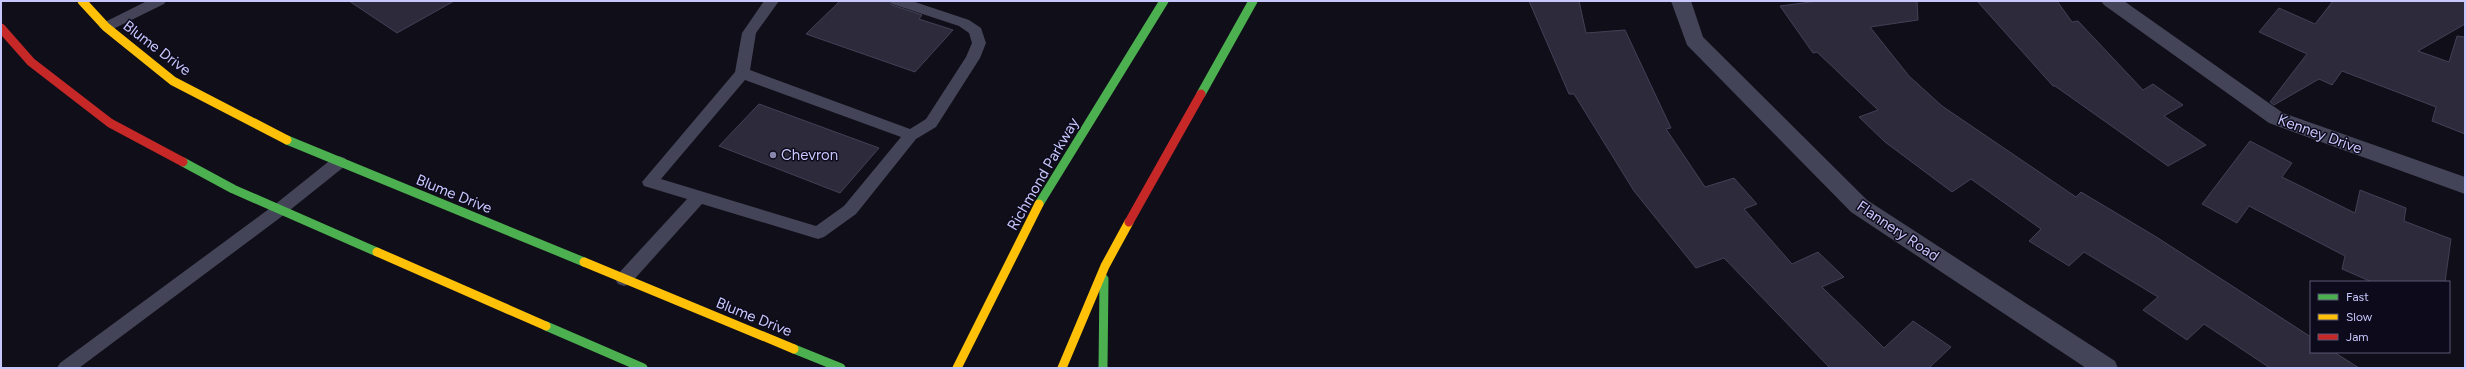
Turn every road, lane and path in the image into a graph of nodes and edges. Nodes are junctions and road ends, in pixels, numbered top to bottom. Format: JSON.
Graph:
{"nodes":[{"id":1,"x":82,"y":1,"type":"edge"},
{"id":2,"x":159,"y":1,"type":"edge"},
{"id":3,"x":772,"y":1,"type":"edge"},
{"id":4,"x":897,"y":1,"type":"edge"},
{"id":5,"x":1164,"y":1,"type":"edge"},
{"id":6,"x":1253,"y":1,"type":"edge"},
{"id":7,"x":1681,"y":1,"type":"edge"},
{"id":8,"x":2111,"y":1,"type":"edge"},
{"id":9,"x":106,"y":27,"type":"junction"},
{"id":10,"x":1,"y":28,"type":"edge"},
{"id":11,"x":742,"y":73,"type":"junction"},
{"id":12,"x":911,"y":135,"type":"junction"},
{"id":13,"x":339,"y":162,"type":"junction"},
{"id":14,"x":2465,"y":186,"type":"edge"},
{"id":15,"x":699,"y":196,"type":"junction"},
{"id":16,"x":280,"y":210,"type":"junction"},
{"id":17,"x":1105,"y":266,"type":"junction"},
{"id":18,"x":624,"y":279,"type":"junction"},
{"id":19,"x":66,"y":368,"type":"edge"},
{"id":20,"x":643,"y":368,"type":"edge"},
{"id":21,"x":841,"y":368,"type":"edge"},
{"id":22,"x":957,"y":368,"type":"edge"},
{"id":23,"x":1062,"y":368,"type":"edge"},
{"id":24,"x":1103,"y":368,"type":"edge"},
{"id":25,"x":2106,"y":368,"type":"edge"}],
"edges":[{"from":1,"to":9,"type":"main road","name":"Blume Drive"},
{"from":2,"to":9,"type":"lane"},
{"from":3,"to":11,"type":"lane"},
{"from":4,"to":12,"type":"lane"},
{"from":5,"to":22,"type":"main road","name":"Richmond Parkway"},
{"from":6,"to":17,"type":"main road"},
{"from":7,"to":25,"type":"street","name":"Flannery Road"},
{"from":8,"to":14,"type":"street","name":"Kenney Drive"},
{"from":9,"to":13,"type":"main road","name":"Blume Drive"},
{"from":10,"to":16,"type":"main road"},
{"from":11,"to":12,"type":"lane"},
{"from":11,"to":15,"type":"lane"},
{"from":12,"to":15,"type":"lane"},
{"from":13,"to":16,"type":"lane"},
{"from":13,"to":18,"type":"main road","name":"Blume Drive"},
{"from":15,"to":18,"type":"lane"},
{"from":16,"to":19,"type":"lane"},
{"from":16,"to":20,"type":"main road"},
{"from":17,"to":23,"type":"main road"},
{"from":17,"to":24,"type":"main road"},
{"from":18,"to":21,"type":"main road","name":"Blume Drive"}]}
